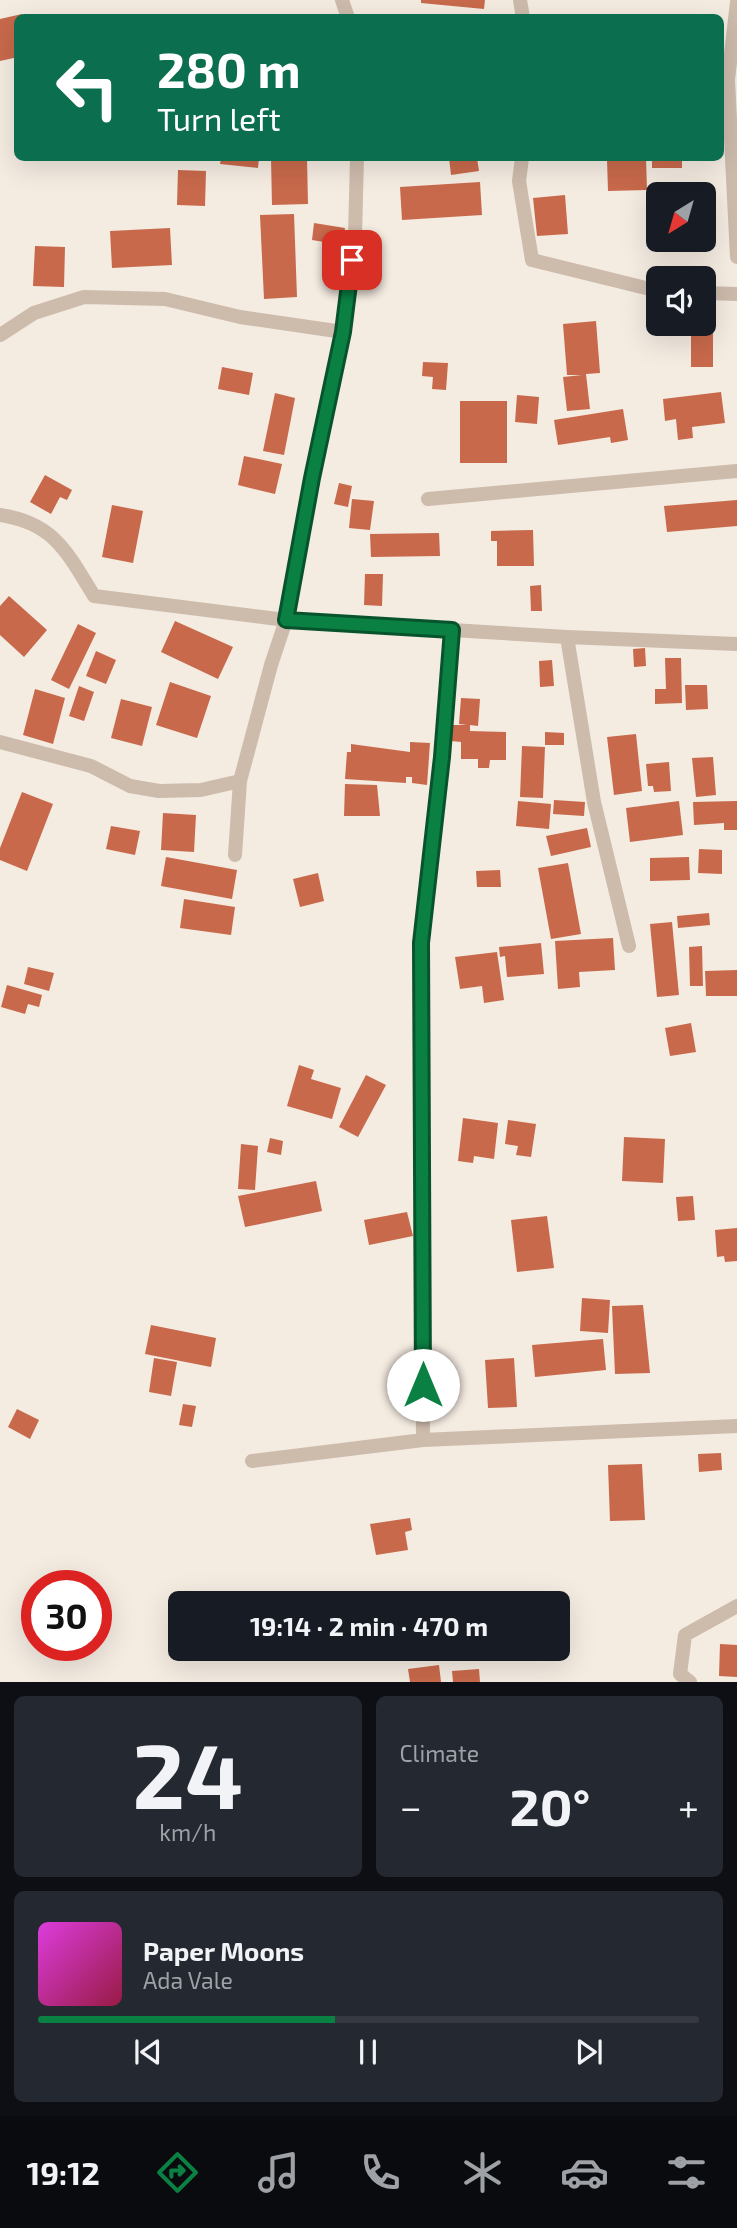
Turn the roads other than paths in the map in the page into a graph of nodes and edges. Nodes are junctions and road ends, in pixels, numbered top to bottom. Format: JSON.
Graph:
{"nodes":[{"id":1,"x":737,"y":2,"type":"edge"},
{"id":2,"x":357,"y":161,"type":"edge"},
{"id":3,"x":522,"y":161,"type":"edge"},
{"id":4,"x":737,"y":257,"type":"edge"},
{"id":5,"x":646,"y":288,"type":"edge"},
{"id":6,"x":716,"y":293,"type":"edge"},
{"id":7,"x":737,"y":294,"type":"edge"},
{"id":8,"x":343,"y":332,"type":"junction"},
{"id":9,"x":0,"y":335,"type":"edge"},
{"id":10,"x":737,"y":471,"type":"edge"},
{"id":11,"x":428,"y":499,"type":"dead end"},
{"id":12,"x":0,"y":515,"type":"edge"},
{"id":13,"x":286,"y":620,"type":"junction"},
{"id":14,"x":452,"y":630,"type":"junction"},
{"id":15,"x":567,"y":638,"type":"junction"},
{"id":16,"x":737,"y":644,"type":"edge"},
{"id":17,"x":0,"y":742,"type":"edge"},
{"id":18,"x":240,"y":781,"type":"junction"},
{"id":19,"x":235,"y":855,"type":"dead end"},
{"id":20,"x":629,"y":946,"type":"dead end"},
{"id":21,"x":737,"y":1426,"type":"edge"},
{"id":22,"x":424,"y":1440,"type":"junction"},
{"id":23,"x":253,"y":1461,"type":"dead end"},
{"id":24,"x":737,"y":1606,"type":"edge"},
{"id":25,"x":690,"y":1682,"type":"edge"}],
"edges":[{"from":1,"to":4,"type":"street"},
{"from":2,"to":8,"type":"street"},
{"from":3,"to":5,"type":"street"},
{"from":6,"to":7,"type":"street"},
{"from":8,"to":9,"type":"street"},
{"from":8,"to":13,"type":"street"},
{"from":10,"to":11,"type":"street"},
{"from":12,"to":13,"type":"street"},
{"from":13,"to":14,"type":"street"},
{"from":13,"to":18,"type":"street"},
{"from":14,"to":15,"type":"street"},
{"from":14,"to":22,"type":"street"},
{"from":15,"to":16,"type":"street"},
{"from":15,"to":20,"type":"street"},
{"from":17,"to":18,"type":"street"},
{"from":18,"to":19,"type":"street"},
{"from":21,"to":22,"type":"street"},
{"from":22,"to":23,"type":"street"},
{"from":24,"to":25,"type":"street"}]}
